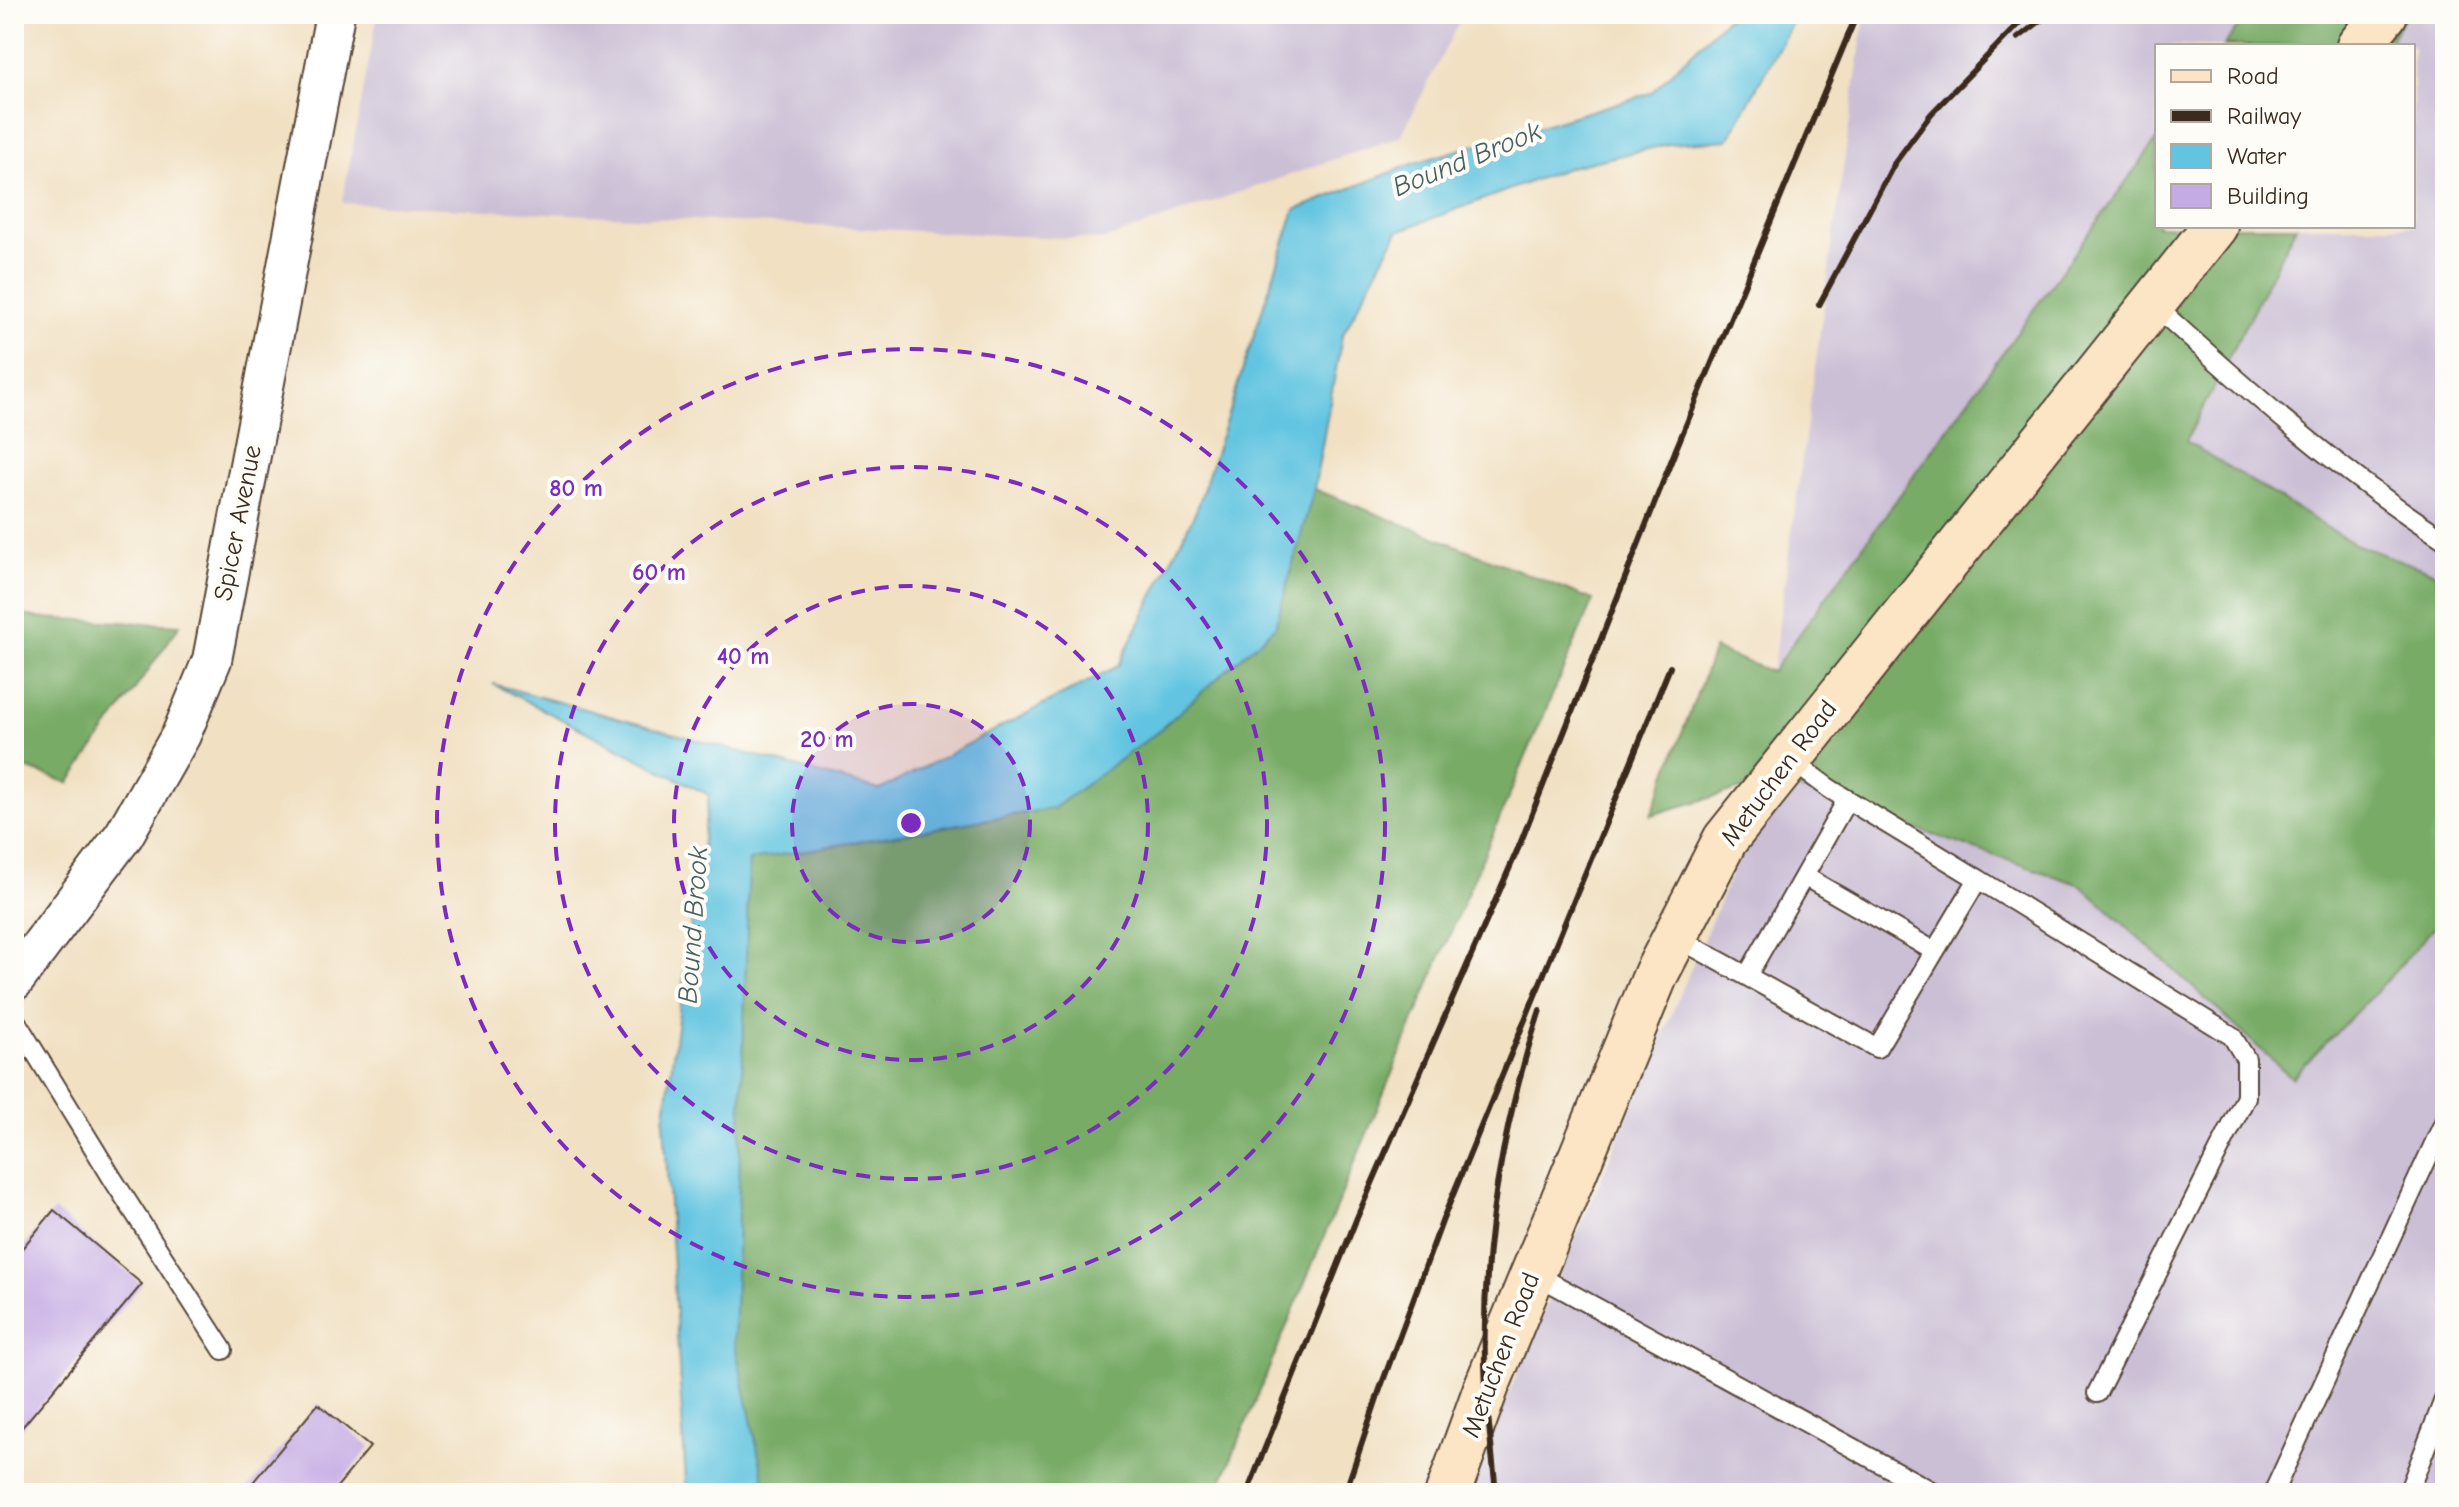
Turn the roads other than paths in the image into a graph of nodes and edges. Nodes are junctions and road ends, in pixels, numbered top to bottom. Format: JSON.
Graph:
{"nodes":[{"id":1,"x":335,"y":14,"type":"edge"},
{"id":2,"x":2385,"y":14,"type":"edge"},
{"id":3,"x":2361,"y":44,"type":"edge"},
{"id":4,"x":2213,"y":228,"type":"edge"},
{"id":5,"x":2153,"y":304,"type":"junction"},
{"id":6,"x":2445,"y":540,"type":"edge"},
{"id":7,"x":1788,"y":758,"type":"junction"},
{"id":8,"x":1847,"y":800,"type":"junction"},
{"id":9,"x":1804,"y":876,"type":"junction"},
{"id":10,"x":1978,"y":879,"type":"junction"},
{"id":11,"x":1676,"y":937,"type":"junction"},
{"id":12,"x":1934,"y":951,"type":"junction"},
{"id":13,"x":1747,"y":976,"type":"junction"},
{"id":14,"x":14,"y":981,"type":"edge"},
{"id":15,"x":14,"y":1018,"type":"edge"},
{"id":16,"x":2445,"y":1120,"type":"edge"},
{"id":17,"x":1533,"y":1273,"type":"junction"},
{"id":18,"x":223,"y":1350,"type":"dead end"},
{"id":19,"x":2097,"y":1393,"type":"dead end"},
{"id":20,"x":2445,"y":1397,"type":"edge"},
{"id":21,"x":1460,"y":1486,"type":"edge"},
{"id":22,"x":1935,"y":1493,"type":"edge"},
{"id":23,"x":2273,"y":1493,"type":"edge"},
{"id":24,"x":2408,"y":1493,"type":"edge"}],
"edges":[{"from":1,"to":14,"type":"street","name":"Spicer Avenue"},
{"from":2,"to":3,"type":"street"},
{"from":4,"to":5,"type":"street","name":"Metuchen Road"},
{"from":5,"to":6,"type":"lane"},
{"from":5,"to":7,"type":"street","name":"Metuchen Road"},
{"from":7,"to":8,"type":"lane"},
{"from":7,"to":11,"type":"street","name":"Metuchen Road"},
{"from":8,"to":9,"type":"lane"},
{"from":8,"to":10,"type":"lane"},
{"from":9,"to":12,"type":"lane"},
{"from":9,"to":13,"type":"lane"},
{"from":10,"to":12,"type":"lane"},
{"from":10,"to":19,"type":"lane"},
{"from":11,"to":13,"type":"lane"},
{"from":11,"to":17,"type":"street","name":"Metuchen Road"},
{"from":12,"to":13,"type":"lane"},
{"from":15,"to":18,"type":"lane"},
{"from":16,"to":23,"type":"lane"},
{"from":17,"to":21,"type":"street","name":"Metuchen Road"},
{"from":17,"to":22,"type":"lane"},
{"from":20,"to":24,"type":"lane"}]}
